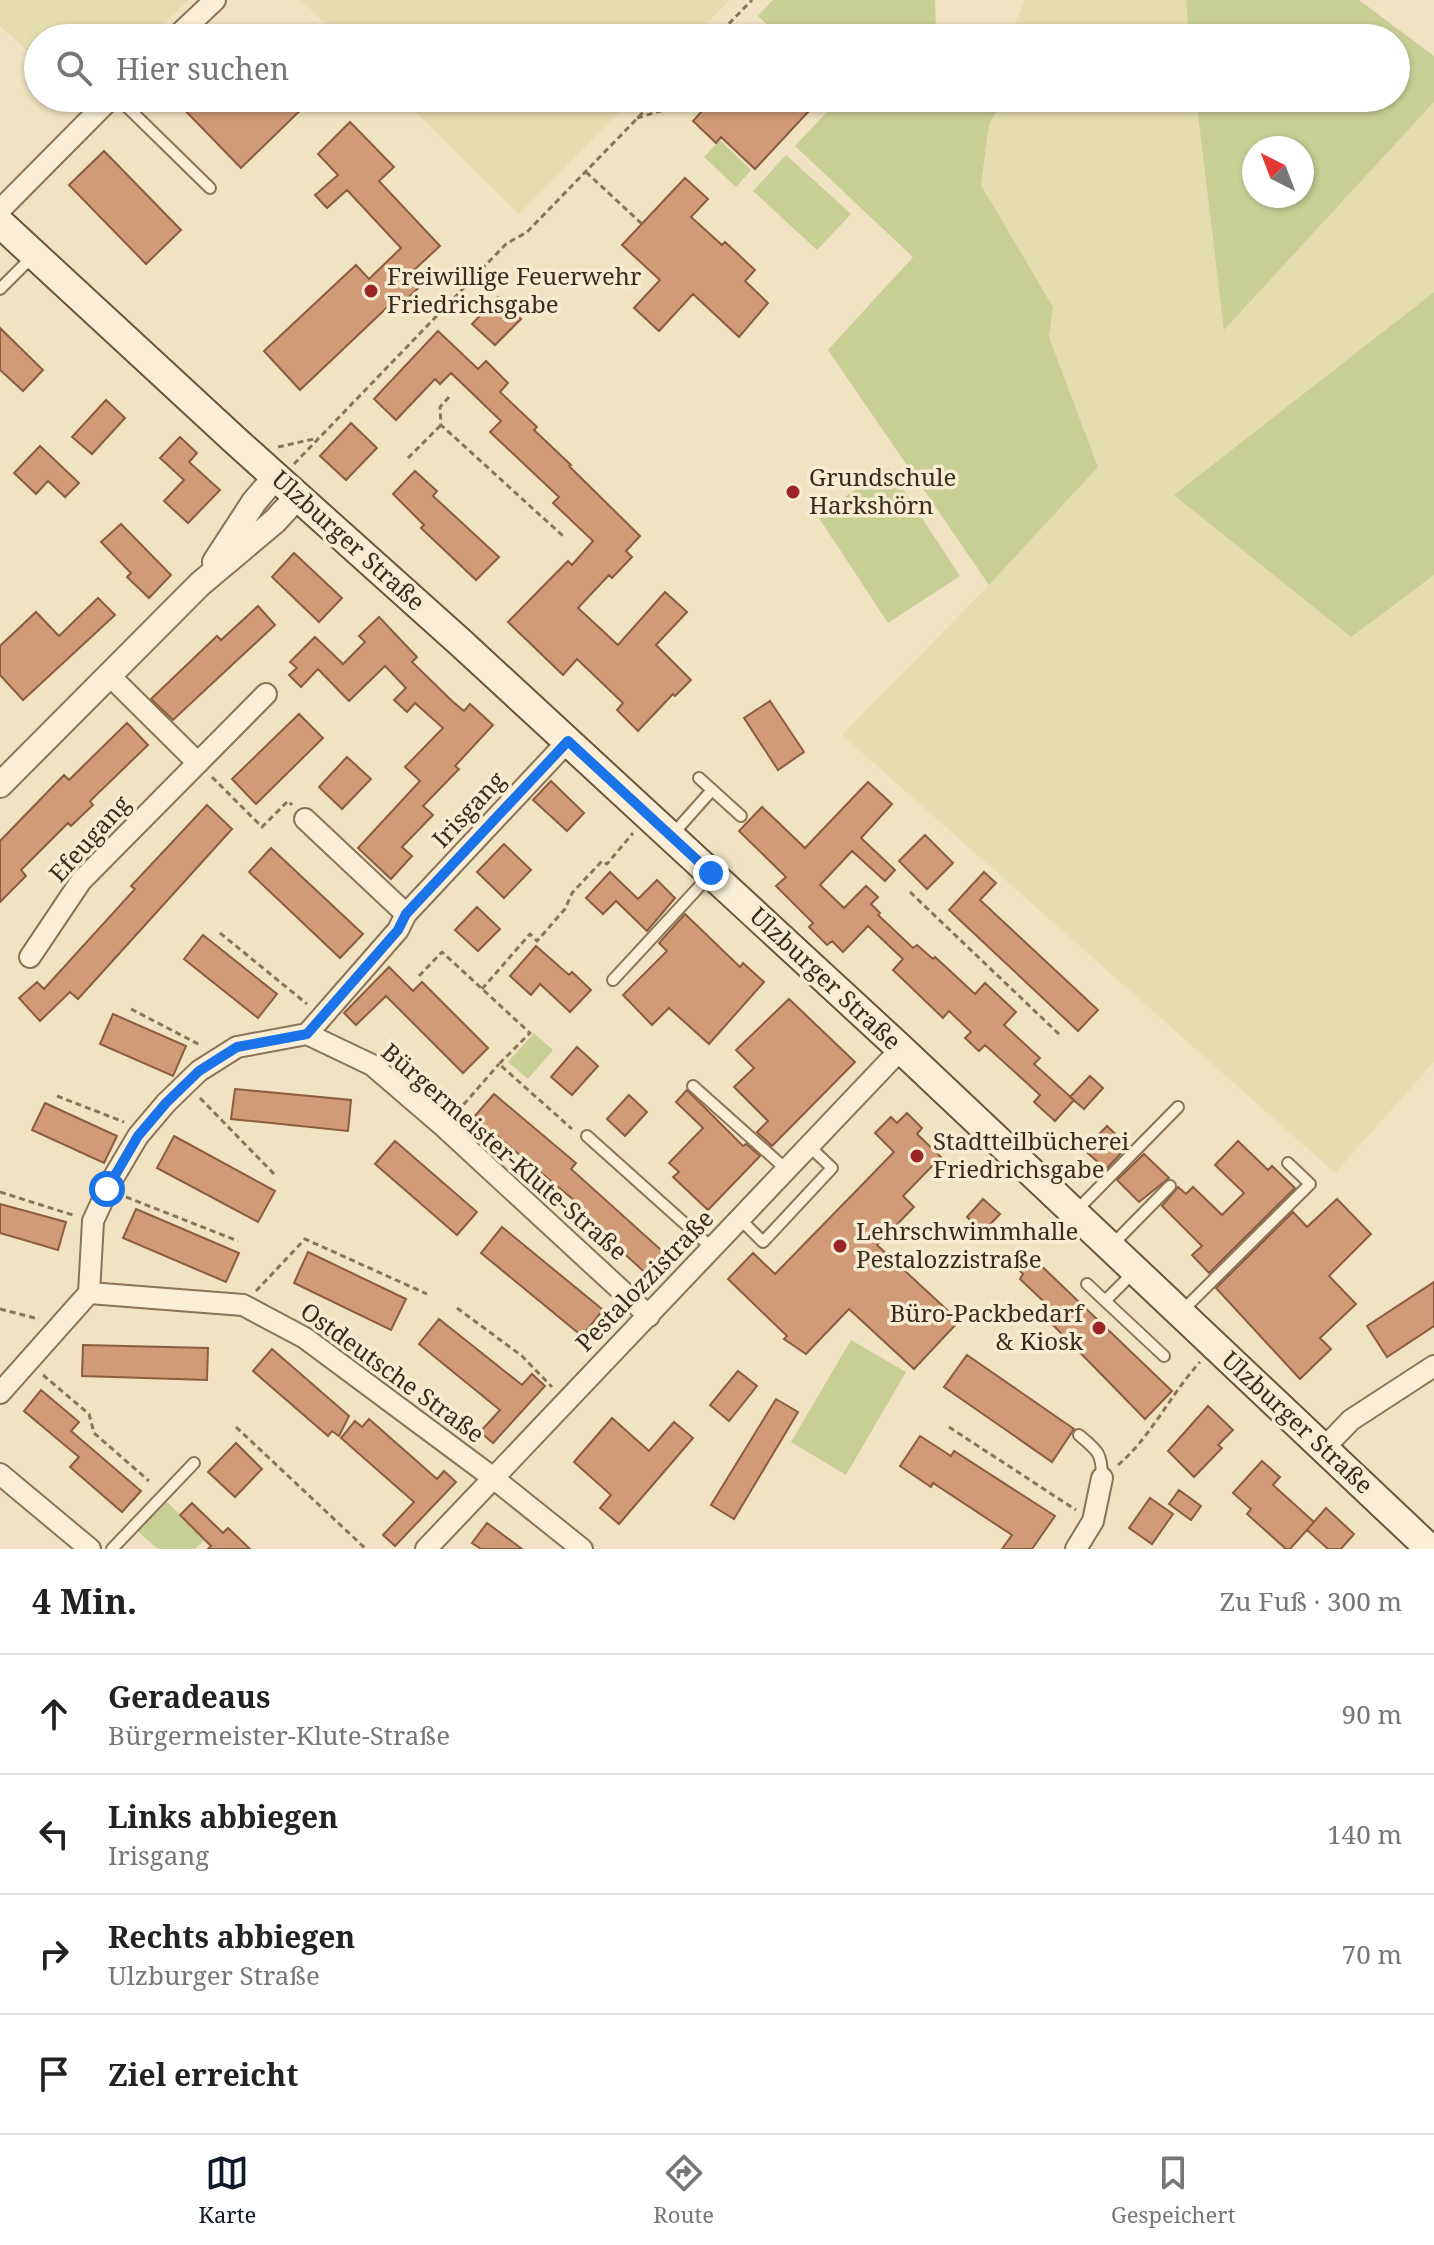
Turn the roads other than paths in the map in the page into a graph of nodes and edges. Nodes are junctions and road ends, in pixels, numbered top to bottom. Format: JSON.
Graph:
{"nodes":[{"id":1,"x":215,"y":0,"type":"edge"},
{"id":2,"x":190,"y":24,"type":"edge"},
{"id":3,"x":97,"y":112,"type":"edge"},
{"id":4,"x":132,"y":112,"type":"edge"},
{"id":5,"x":210,"y":188,"type":"dead end"},
{"id":6,"x":0,"y":210,"type":"edge"},
{"id":7,"x":0,"y":223,"type":"edge"},
{"id":8,"x":34,"y":254,"type":"junction"},
{"id":9,"x":0,"y":289,"type":"edge"},
{"id":10,"x":285,"y":470,"type":"junction"},
{"id":11,"x":298,"y":496,"type":"junction"},
{"id":12,"x":200,"y":584,"type":"junction"},
{"id":13,"x":109,"y":675,"type":"junction"},
{"id":14,"x":266,"y":694,"type":"dead end"},
{"id":15,"x":568,"y":741,"type":"junction"},
{"id":16,"x":198,"y":763,"type":"junction"},
{"id":17,"x":699,"y":778,"type":"dead end"},
{"id":18,"x":0,"y":785,"type":"edge"},
{"id":19,"x":712,"y":790,"type":"junction"},
{"id":20,"x":741,"y":816,"type":"dead end"},
{"id":21,"x":305,"y":819,"type":"road end"},
{"id":22,"x":671,"y":836,"type":"junction"},
{"id":23,"x":711,"y":873,"type":"junction"},
{"id":24,"x":406,"y":914,"type":"junction"},
{"id":25,"x":30,"y":957,"type":"dead end"},
{"id":26,"x":613,"y":980,"type":"dead end"},
{"id":27,"x":307,"y":1034,"type":"junction"},
{"id":28,"x":901,"y":1049,"type":"junction"},
{"id":29,"x":693,"y":1086,"type":"dead end"},
{"id":30,"x":1178,"y":1107,"type":"dead end"},
{"id":31,"x":587,"y":1136,"type":"road end"},
{"id":32,"x":809,"y":1146,"type":"junction"},
{"id":33,"x":1288,"y":1163,"type":"dead end"},
{"id":34,"x":787,"y":1170,"type":"junction"},
{"id":35,"x":1170,"y":1186,"type":"dead end"},
{"id":36,"x":1075,"y":1213,"type":"junction"},
{"id":37,"x":740,"y":1219,"type":"junction"},
{"id":38,"x":1111,"y":1246,"type":"junction"},
{"id":39,"x":712,"y":1248,"type":"junction"},
{"id":40,"x":1136,"y":1271,"type":"junction"},
{"id":41,"x":1087,"y":1284,"type":"dead end"},
{"id":42,"x":89,"y":1293,"type":"junction"},
{"id":43,"x":1105,"y":1301,"type":"junction"},
{"id":44,"x":1180,"y":1313,"type":"junction"},
{"id":45,"x":649,"y":1316,"type":"junction"},
{"id":46,"x":1164,"y":1356,"type":"dead end"},
{"id":47,"x":1434,"y":1366,"type":"edge"},
{"id":48,"x":0,"y":1393,"type":"edge"},
{"id":49,"x":1079,"y":1435,"type":"dead end"},
{"id":50,"x":1325,"y":1447,"type":"junction"},
{"id":51,"x":194,"y":1463,"type":"dead end"},
{"id":52,"x":0,"y":1474,"type":"edge"},
{"id":53,"x":492,"y":1477,"type":"junction"},
{"id":54,"x":1102,"y":1478,"type":"joint"},
{"id":55,"x":90,"y":1549,"type":"edge"},
{"id":56,"x":112,"y":1549,"type":"edge"},
{"id":57,"x":426,"y":1549,"type":"edge"},
{"id":58,"x":582,"y":1549,"type":"edge"},
{"id":59,"x":1076,"y":1549,"type":"edge"},
{"id":60,"x":1430,"y":1549,"type":"edge"}],
"edges":[{"from":1,"to":2,"type":"street"},
{"from":3,"to":6,"type":"street"},
{"from":4,"to":5,"type":"lane"},
{"from":7,"to":8,"type":"main road","name":"Ulzburger Straße"},
{"from":8,"to":9,"type":"lane"},
{"from":8,"to":10,"type":"main road","name":"Ulzburger Straße"},
{"from":10,"to":11,"type":"main road","name":"Ulzburger Straße"},
{"from":10,"to":12,"type":"street"},
{"from":11,"to":12,"type":"street"},
{"from":11,"to":15,"type":"main road","name":"Ulzburger Straße"},
{"from":12,"to":13,"type":"street"},
{"from":13,"to":16,"type":"street"},
{"from":13,"to":18,"type":"street"},
{"from":14,"to":16,"type":"street","name":"Efeugang"},
{"from":15,"to":22,"type":"main road","name":"Ulzburger Straße"},
{"from":15,"to":24,"type":"street","name":"Irisgang"},
{"from":16,"to":25,"type":"street","name":"Efeugang"},
{"from":17,"to":19,"type":"lane"},
{"from":19,"to":20,"type":"lane"},
{"from":19,"to":22,"type":"lane"},
{"from":21,"to":24,"type":"street"},
{"from":22,"to":23,"type":"main road","name":"Ulzburger Straße"},
{"from":23,"to":26,"type":"lane"},
{"from":23,"to":28,"type":"main road","name":"Ulzburger Straße"},
{"from":24,"to":27,"type":"street","name":"Irisgang"},
{"from":27,"to":42,"type":"street"},
{"from":27,"to":45,"type":"street","name":"Bürgermeister-Klute-Straße"},
{"from":28,"to":32,"type":"street","name":"Pestalozzistraße"},
{"from":28,"to":36,"type":"main road","name":"Ulzburger Straße"},
{"from":29,"to":34,"type":"lane"},
{"from":30,"to":36,"type":"lane"},
{"from":31,"to":39,"type":"lane"},
{"from":32,"to":34,"type":"street","name":"Pestalozzistraße"},
{"from":32,"to":37,"type":"lane"},
{"from":33,"to":44,"type":"lane"},
{"from":34,"to":37,"type":"street","name":"Pestalozzistraße"},
{"from":35,"to":38,"type":"lane"},
{"from":36,"to":38,"type":"main road","name":"Ulzburger Straße"},
{"from":37,"to":39,"type":"street","name":"Pestalozzistraße"},
{"from":38,"to":40,"type":"main road","name":"Ulzburger Straße"},
{"from":39,"to":45,"type":"street","name":"Pestalozzistraße"},
{"from":40,"to":43,"type":"lane"},
{"from":40,"to":44,"type":"main road","name":"Ulzburger Straße"},
{"from":41,"to":43,"type":"lane"},
{"from":42,"to":48,"type":"street"},
{"from":42,"to":53,"type":"street","name":"Ostdeutsche Straße"},
{"from":43,"to":46,"type":"lane"},
{"from":44,"to":50,"type":"main road","name":"Ulzburger Straße"},
{"from":45,"to":53,"type":"street","name":"Pestalozzistraße"},
{"from":47,"to":50,"type":"street"},
{"from":49,"to":54,"type":"lane"},
{"from":50,"to":60,"type":"main road","name":"Ulzburger Straße"},
{"from":51,"to":56,"type":"lane"},
{"from":52,"to":55,"type":"street"},
{"from":53,"to":57,"type":"street","name":"Pestalozzistraße"},
{"from":53,"to":58,"type":"street","name":"Ostdeutsche Straße"},
{"from":54,"to":59,"type":"street"}]}
